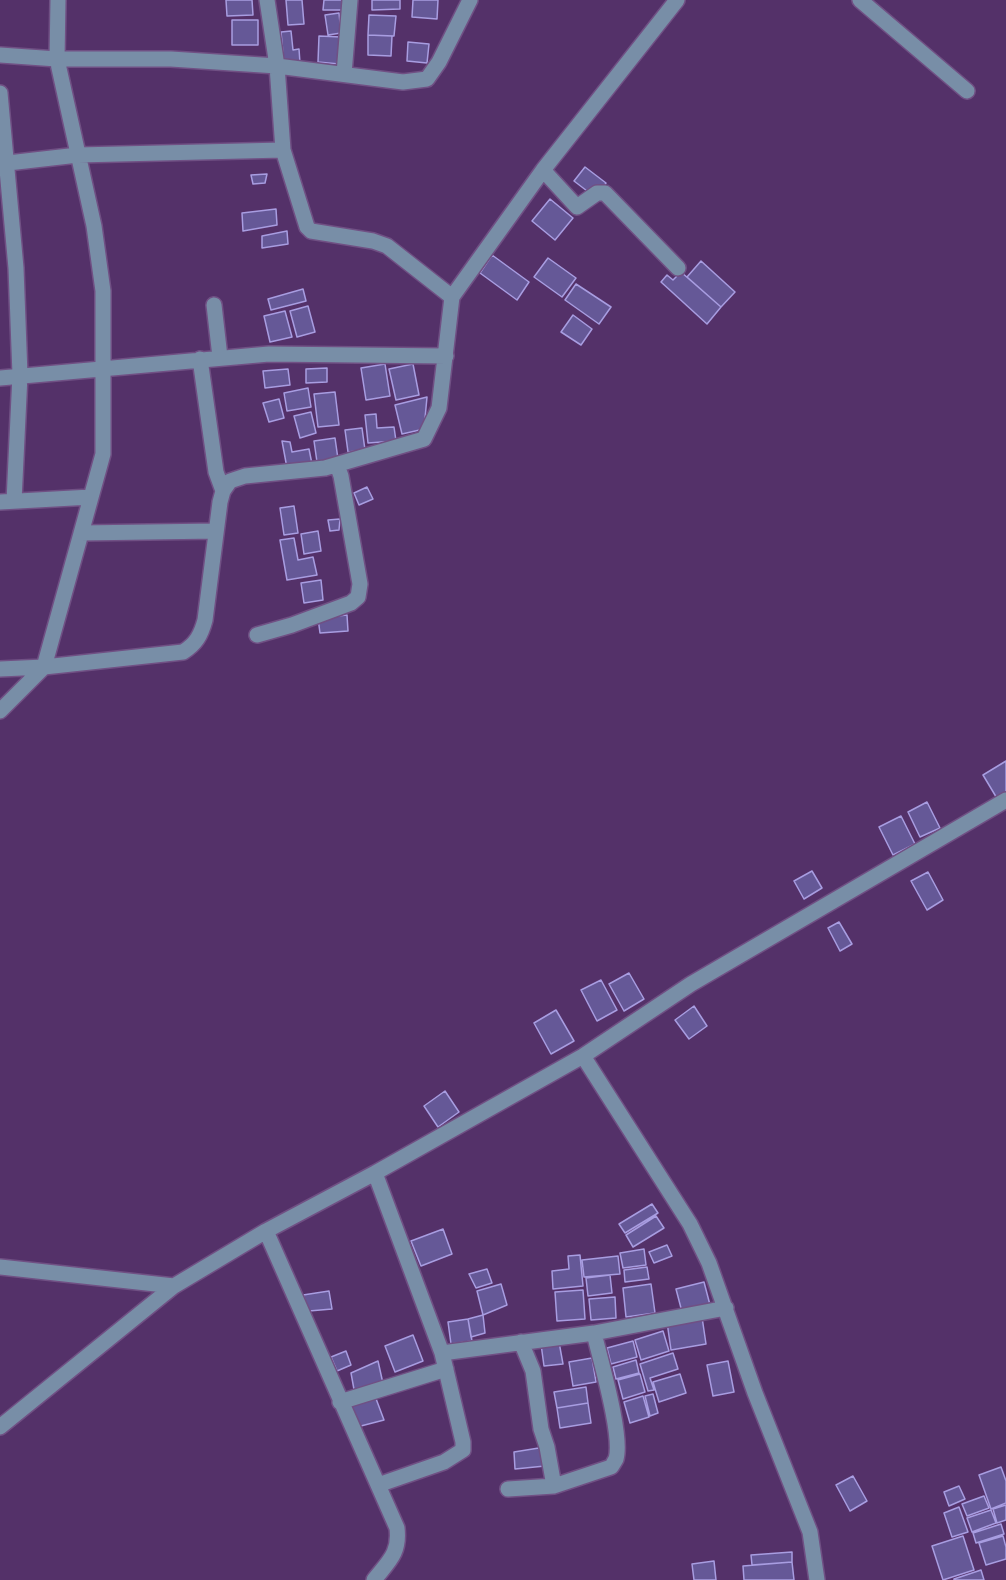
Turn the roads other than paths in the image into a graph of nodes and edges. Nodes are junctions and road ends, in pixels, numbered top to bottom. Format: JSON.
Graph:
{"nodes":[{"id":1,"x":58,"y":0,"type":"edge"},
{"id":2,"x":267,"y":0,"type":"edge"},
{"id":3,"x":350,"y":0,"type":"edge"},
{"id":4,"x":470,"y":0,"type":"edge"},
{"id":5,"x":677,"y":0,"type":"edge"},
{"id":6,"x":860,"y":0,"type":"edge"},
{"id":7,"x":0,"y":55,"type":"edge"},
{"id":8,"x":57,"y":58,"type":"junction"},
{"id":9,"x":277,"y":66,"type":"junction"},
{"id":10,"x":344,"y":74,"type":"junction"},
{"id":11,"x":967,"y":91,"type":"dead end"},
{"id":12,"x":0,"y":93,"type":"edge"},
{"id":13,"x":283,"y":150,"type":"junction"},
{"id":14,"x":78,"y":155,"type":"junction"},
{"id":15,"x":8,"y":163,"type":"junction"},
{"id":16,"x":543,"y":170,"type":"junction"},
{"id":17,"x":678,"y":268,"type":"dead end"},
{"id":18,"x":452,"y":297,"type":"junction"},
{"id":19,"x":214,"y":305,"type":"dead end"},
{"id":20,"x":446,"y":356,"type":"junction"},
{"id":21,"x":220,"y":357,"type":"junction"},
{"id":22,"x":200,"y":359,"type":"junction"},
{"id":23,"x":104,"y":369,"type":"junction"},
{"id":24,"x":20,"y":375,"type":"junction"},
{"id":25,"x":0,"y":378,"type":"edge"},
{"id":26,"x":337,"y":465,"type":"junction"},
{"id":27,"x":223,"y":491,"type":"junction"},
{"id":28,"x":91,"y":497,"type":"junction"},
{"id":29,"x":7,"y":502,"type":"edge"},
{"id":30,"x":216,"y":531,"type":"junction"},
{"id":31,"x":81,"y":533,"type":"junction"},
{"id":32,"x":257,"y":635,"type":"dead end"},
{"id":33,"x":44,"y":667,"type":"junction"},
{"id":34,"x":0,"y":669,"type":"edge"},
{"id":35,"x":0,"y":711,"type":"edge"},
{"id":36,"x":1006,"y":800,"type":"edge"},
{"id":37,"x":583,"y":1056,"type":"junction"},
{"id":38,"x":375,"y":1173,"type":"junction"},
{"id":39,"x":266,"y":1231,"type":"junction"},
{"id":40,"x":0,"y":1267,"type":"edge"},
{"id":41,"x":174,"y":1286,"type":"junction"},
{"id":42,"x":726,"y":1308,"type":"junction"},
{"id":43,"x":594,"y":1333,"type":"junction"},
{"id":44,"x":521,"y":1342,"type":"junction"},
{"id":45,"x":442,"y":1353,"type":"junction"},
{"id":46,"x":446,"y":1369,"type":"junction"},
{"id":47,"x":340,"y":1402,"type":"junction"},
{"id":48,"x":0,"y":1427,"type":"edge"},
{"id":49,"x":378,"y":1485,"type":"junction"},
{"id":50,"x":554,"y":1486,"type":"junction"},
{"id":51,"x":508,"y":1489,"type":"dead end"},
{"id":52,"x":374,"y":1580,"type":"edge"},
{"id":53,"x":817,"y":1580,"type":"edge"}],
"edges":[{"from":1,"to":8,"type":"street"},
{"from":2,"to":9,"type":"street"},
{"from":3,"to":10,"type":"street"},
{"from":4,"to":10,"type":"street"},
{"from":5,"to":16,"type":"street"},
{"from":6,"to":11,"type":"street"},
{"from":7,"to":8,"type":"street"},
{"from":8,"to":9,"type":"street"},
{"from":8,"to":14,"type":"street"},
{"from":9,"to":10,"type":"street"},
{"from":9,"to":13,"type":"street"},
{"from":12,"to":15,"type":"street"},
{"from":13,"to":14,"type":"street"},
{"from":13,"to":18,"type":"street"},
{"from":14,"to":15,"type":"street"},
{"from":14,"to":23,"type":"street"},
{"from":15,"to":24,"type":"street"},
{"from":16,"to":17,"type":"street"},
{"from":16,"to":18,"type":"street"},
{"from":18,"to":20,"type":"street"},
{"from":19,"to":21,"type":"street"},
{"from":20,"to":21,"type":"street"},
{"from":20,"to":26,"type":"street"},
{"from":21,"to":22,"type":"street"},
{"from":22,"to":23,"type":"street"},
{"from":22,"to":27,"type":"street"},
{"from":23,"to":24,"type":"street"},
{"from":23,"to":28,"type":"street"},
{"from":24,"to":25,"type":"street"},
{"from":24,"to":29,"type":"street"},
{"from":26,"to":27,"type":"street"},
{"from":26,"to":32,"type":"street"},
{"from":27,"to":30,"type":"street"},
{"from":28,"to":29,"type":"street"},
{"from":28,"to":31,"type":"street"},
{"from":30,"to":31,"type":"street"},
{"from":30,"to":33,"type":"street"},
{"from":31,"to":33,"type":"street"},
{"from":33,"to":34,"type":"street"},
{"from":33,"to":35,"type":"street"},
{"from":36,"to":37,"type":"street"},
{"from":37,"to":38,"type":"street"},
{"from":37,"to":42,"type":"street"},
{"from":38,"to":39,"type":"street"},
{"from":38,"to":45,"type":"street"},
{"from":39,"to":41,"type":"street"},
{"from":39,"to":47,"type":"street"},
{"from":40,"to":41,"type":"street"},
{"from":41,"to":48,"type":"street"},
{"from":42,"to":43,"type":"street"},
{"from":42,"to":53,"type":"street"},
{"from":43,"to":44,"type":"street"},
{"from":43,"to":50,"type":"street"},
{"from":44,"to":45,"type":"street"},
{"from":44,"to":50,"type":"street"},
{"from":45,"to":46,"type":"street"},
{"from":46,"to":47,"type":"street"},
{"from":46,"to":49,"type":"street"},
{"from":47,"to":49,"type":"street"},
{"from":49,"to":52,"type":"street"},
{"from":50,"to":51,"type":"street"}]}
